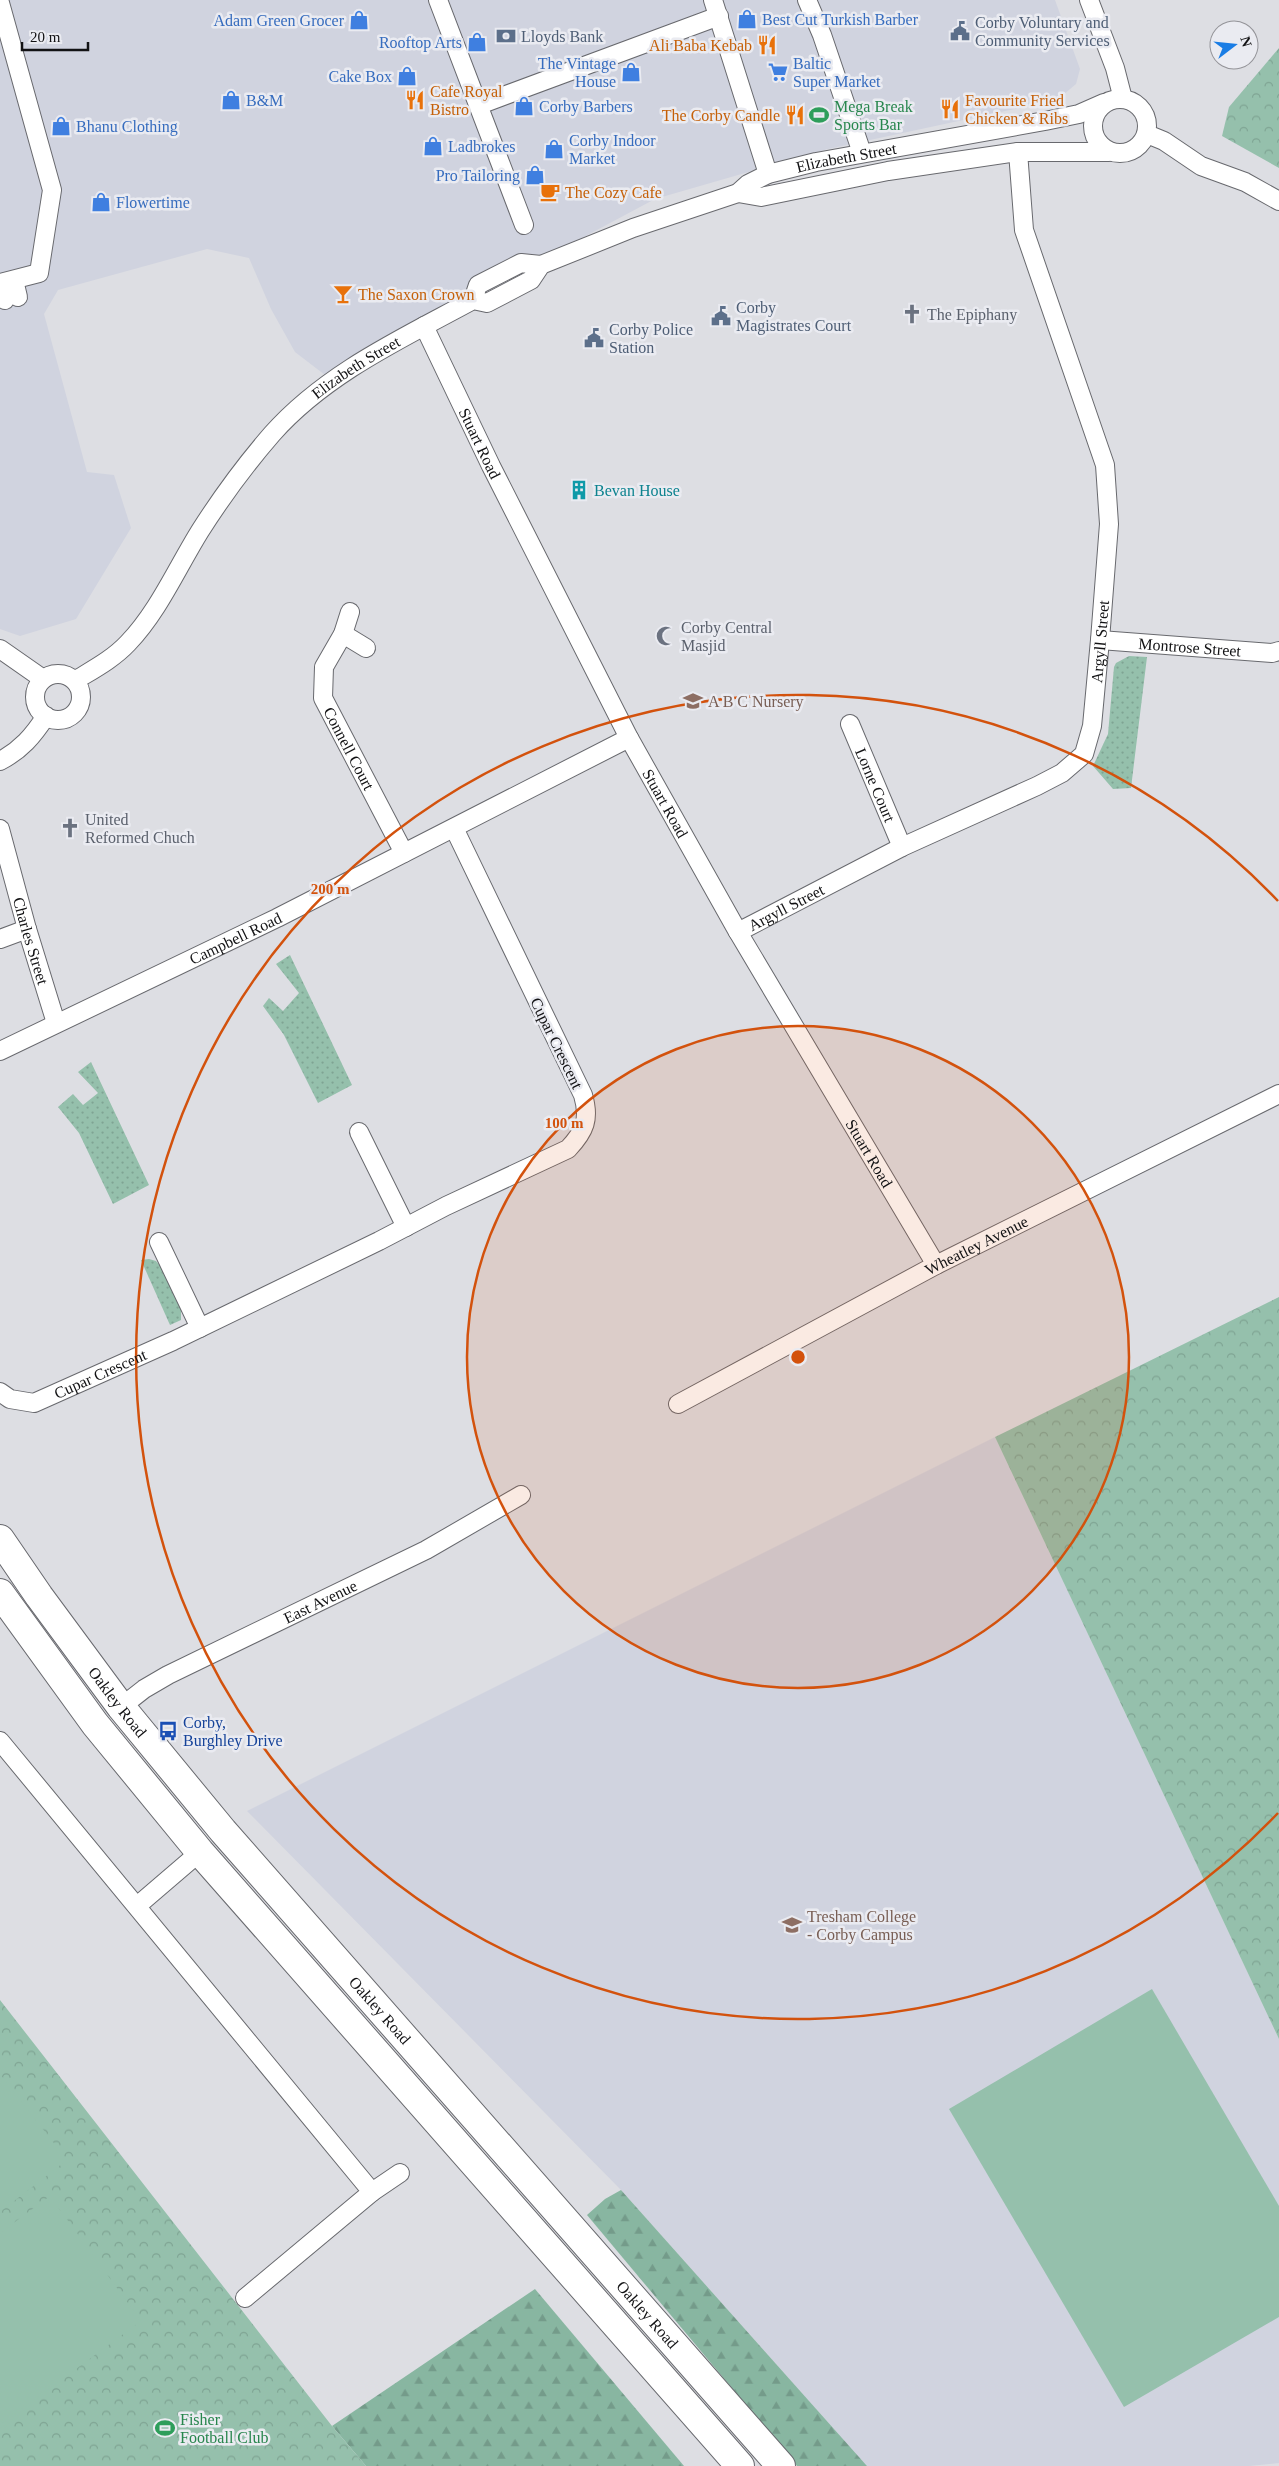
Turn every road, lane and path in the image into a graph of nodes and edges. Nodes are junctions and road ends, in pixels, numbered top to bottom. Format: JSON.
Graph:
{"nodes":[{"id":1,"x":438,"y":0,"type":"edge"},
{"id":2,"x":807,"y":0,"type":"edge"},
{"id":3,"x":1088,"y":0,"type":"edge"},
{"id":4,"x":0,"y":3,"type":"edge"},
{"id":5,"x":716,"y":8,"type":"edge"},
{"id":6,"x":1123,"y":99,"type":"junction"},
{"id":7,"x":1104,"y":103,"type":"junction"},
{"id":8,"x":479,"y":105,"type":"junction"},
{"id":9,"x":1146,"y":134,"type":"junction"},
{"id":10,"x":1018,"y":152,"type":"junction"},
{"id":11,"x":1109,"y":152,"type":"junction"},
{"id":12,"x":862,"y":153,"type":"junction"},
{"id":13,"x":768,"y":174,"type":"junction"},
{"id":14,"x":738,"y":193,"type":"junction"},
{"id":15,"x":1279,"y":201,"type":"edge"},
{"id":16,"x":524,"y":225,"type":"dead end"},
{"id":17,"x":12,"y":299,"type":"dead end"},
{"id":18,"x":424,"y":326,"type":"junction"},
{"id":19,"x":350,"y":612,"type":"dead end"},
{"id":20,"x":343,"y":634,"type":"junction"},
{"id":21,"x":1100,"y":640,"type":"junction"},
{"id":22,"x":366,"y":648,"type":"dead end"},
{"id":23,"x":0,"y":649,"type":"edge"},
{"id":24,"x":1279,"y":651,"type":"edge"},
{"id":25,"x":43,"y":679,"type":"junction"},
{"id":26,"x":76,"y":680,"type":"junction"},
{"id":27,"x":46,"y":716,"type":"junction"},
{"id":28,"x":850,"y":724,"type":"dead end"},
{"id":29,"x":629,"y":738,"type":"junction"},
{"id":30,"x":0,"y":761,"type":"edge"},
{"id":31,"x":454,"y":828,"type":"junction"},
{"id":32,"x":0,"y":829,"type":"edge"},
{"id":33,"x":902,"y":847,"type":"junction"},
{"id":34,"x":404,"y":854,"type":"junction"},
{"id":35,"x":27,"y":929,"type":"junction"},
{"id":36,"x":738,"y":932,"type":"junction"},
{"id":37,"x":0,"y":939,"type":"edge"},
{"id":38,"x":56,"y":1023,"type":"junction"},
{"id":39,"x":0,"y":1051,"type":"edge"},
{"id":40,"x":1279,"y":1094,"type":"edge"},
{"id":41,"x":359,"y":1132,"type":"dead end"},
{"id":42,"x":406,"y":1227,"type":"junction"},
{"id":43,"x":159,"y":1242,"type":"dead end"},
{"id":44,"x":936,"y":1265,"type":"junction"},
{"id":45,"x":200,"y":1328,"type":"junction"},
{"id":46,"x":0,"y":1392,"type":"edge"},
{"id":47,"x":678,"y":1404,"type":"dead end"},
{"id":48,"x":521,"y":1495,"type":"dead end"},
{"id":49,"x":0,"y":1539,"type":"edge"},
{"id":50,"x":0,"y":1593,"type":"edge"},
{"id":51,"x":121,"y":1707,"type":"junction"},
{"id":52,"x":0,"y":1741,"type":"edge"},
{"id":53,"x":200,"y":1852,"type":"junction"},
{"id":54,"x":137,"y":1906,"type":"junction"},
{"id":55,"x":400,"y":2173,"type":"dead end"},
{"id":56,"x":372,"y":2192,"type":"junction"},
{"id":57,"x":245,"y":2298,"type":"dead end"},
{"id":58,"x":740,"y":2466,"type":"edge"},
{"id":59,"x":781,"y":2466,"type":"edge"}],
"edges":[{"from":1,"to":8,"type":"street"},
{"from":2,"to":12,"type":"street"},
{"from":3,"to":6,"type":"street"},
{"from":4,"to":17,"type":"street"},
{"from":5,"to":8,"type":"street"},
{"from":5,"to":13,"type":"street"},
{"from":6,"to":7,"type":"street"},
{"from":6,"to":9,"type":"street"},
{"from":7,"to":11,"type":"street"},
{"from":7,"to":12,"type":"street","name":"Elizabeth Street"},
{"from":8,"to":16,"type":"street"},
{"from":9,"to":11,"type":"street"},
{"from":9,"to":15,"type":"street"},
{"from":10,"to":11,"type":"street","name":"Elizabeth Street"},
{"from":10,"to":14,"type":"street","name":"Elizabeth Street"},
{"from":10,"to":21,"type":"street","name":"Argyll Street"},
{"from":12,"to":13,"type":"street","name":"Elizabeth Street"},
{"from":13,"to":14,"type":"street","name":"Elizabeth Street"},
{"from":14,"to":18,"type":"street","name":"Elizabeth Street"},
{"from":18,"to":26,"type":"street","name":"Elizabeth Street"},
{"from":18,"to":29,"type":"street","name":"Stuart Road"},
{"from":19,"to":20,"type":"street","name":"Connell Court"},
{"from":20,"to":22,"type":"street"},
{"from":20,"to":34,"type":"street","name":"Connell Court"},
{"from":21,"to":24,"type":"street","name":"Montrose Street"},
{"from":21,"to":33,"type":"street","name":"Argyll Street"},
{"from":23,"to":25,"type":"street"},
{"from":25,"to":26,"type":"street"},
{"from":25,"to":27,"type":"street"},
{"from":26,"to":27,"type":"street"},
{"from":27,"to":30,"type":"street"},
{"from":28,"to":33,"type":"street","name":"Lorne Court"},
{"from":29,"to":31,"type":"street","name":"Campbell Road"},
{"from":29,"to":36,"type":"street","name":"Stuart Road"},
{"from":31,"to":34,"type":"street","name":"Campbell Road"},
{"from":31,"to":42,"type":"street","name":"Cupar Crescent"},
{"from":32,"to":35,"type":"street","name":"Charles Street"},
{"from":33,"to":36,"type":"street","name":"Argyll Street"},
{"from":34,"to":38,"type":"street","name":"Campbell Road"},
{"from":35,"to":37,"type":"street"},
{"from":35,"to":38,"type":"street","name":"Charles Street"},
{"from":36,"to":44,"type":"street","name":"Stuart Road"},
{"from":38,"to":39,"type":"street","name":"Campbell Road"},
{"from":40,"to":44,"type":"street","name":"Wheatley Avenue"},
{"from":41,"to":42,"type":"street"},
{"from":42,"to":45,"type":"street","name":"Cupar Crescent"},
{"from":43,"to":45,"type":"street"},
{"from":44,"to":47,"type":"street","name":"Wheatley Avenue"},
{"from":45,"to":46,"type":"street","name":"Cupar Crescent"},
{"from":48,"to":51,"type":"street","name":"East Avenue"},
{"from":49,"to":51,"type":"highway","name":"Oakley Road"},
{"from":50,"to":53,"type":"highway","name":"Oakley Road"},
{"from":51,"to":59,"type":"highway","name":"Oakley Road"},
{"from":52,"to":54,"type":"street"},
{"from":53,"to":54,"type":"street"},
{"from":53,"to":58,"type":"highway","name":"Oakley Road"},
{"from":54,"to":56,"type":"street"},
{"from":55,"to":56,"type":"street"},
{"from":56,"to":57,"type":"street"}]}
